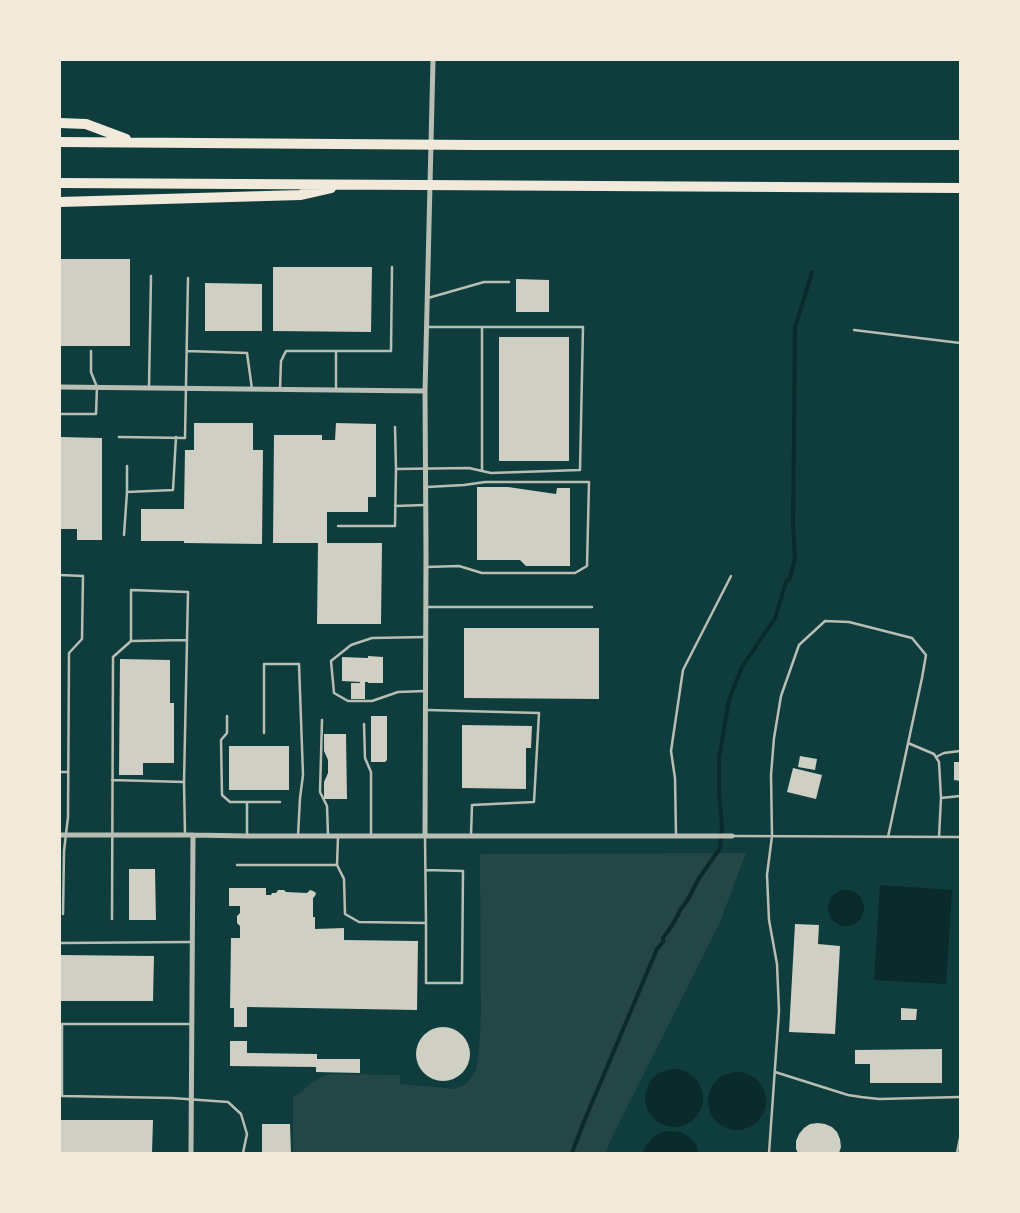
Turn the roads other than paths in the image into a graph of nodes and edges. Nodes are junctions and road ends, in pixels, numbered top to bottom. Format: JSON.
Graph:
{"nodes":[{"id":1,"x":434,"y":60,"type":"edge"},
{"id":2,"x":60,"y":122,"type":"edge"},
{"id":3,"x":60,"y":142,"type":"edge"},
{"id":4,"x":134,"y":142,"type":"junction"},
{"id":5,"x":960,"y":145,"type":"edge"},
{"id":6,"x":60,"y":183,"type":"edge"},
{"id":7,"x":349,"y":184,"type":"junction"},
{"id":8,"x":960,"y":188,"type":"edge"},
{"id":9,"x":60,"y":202,"type":"edge"},
{"id":10,"x":392,"y":267,"type":"dead end"},
{"id":11,"x":151,"y":276,"type":"dead end"},
{"id":12,"x":188,"y":278,"type":"dead end"},
{"id":13,"x":509,"y":282,"type":"dead end"},
{"id":14,"x":427,"y":298,"type":"junction"},
{"id":15,"x":426,"y":327,"type":"junction"},
{"id":16,"x":482,"y":327,"type":"junction"},
{"id":17,"x":854,"y":330,"type":"dead end"},
{"id":18,"x":960,"y":343,"type":"edge"},
{"id":19,"x":92,"y":351,"type":"dead end"},
{"id":20,"x":187,"y":351,"type":"junction"},
{"id":21,"x":336,"y":351,"type":"junction"},
{"id":22,"x":60,"y":387,"type":"edge"},
{"id":23,"x":97,"y":387,"type":"junction"},
{"id":24,"x":149,"y":388,"type":"junction"},
{"id":25,"x":186,"y":388,"type":"junction"},
{"id":26,"x":252,"y":389,"type":"junction"},
{"id":27,"x":280,"y":389,"type":"junction"},
{"id":28,"x":336,"y":390,"type":"junction"},
{"id":29,"x":425,"y":391,"type":"junction"},
{"id":30,"x":60,"y":414,"type":"edge"},
{"id":31,"x":395,"y":427,"type":"dead end"},
{"id":32,"x":120,"y":436,"type":"dead end"},
{"id":33,"x":176,"y":438,"type":"junction"},
{"id":34,"x":127,"y":466,"type":"dead end"},
{"id":35,"x":396,"y":469,"type":"junction"},
{"id":36,"x":425,"y":469,"type":"junction"},
{"id":37,"x":482,"y":471,"type":"junction"},
{"id":38,"x":425,"y":487,"type":"junction"},
{"id":39,"x":127,"y":492,"type":"junction"},
{"id":40,"x":426,"y":505,"type":"junction"},
{"id":41,"x":395,"y":506,"type":"junction"},
{"id":42,"x":338,"y":526,"type":"dead end"},
{"id":43,"x":124,"y":535,"type":"dead end"},
{"id":44,"x":426,"y":567,"type":"junction"},
{"id":45,"x":60,"y":575,"type":"edge"},
{"id":46,"x":731,"y":576,"type":"dead end"},
{"id":47,"x":426,"y":607,"type":"junction"},
{"id":48,"x":592,"y":607,"type":"dead end"},
{"id":49,"x":426,"y":637,"type":"junction"},
{"id":50,"x":187,"y":640,"type":"junction"},
{"id":51,"x":131,"y":641,"type":"junction"},
{"id":52,"x":426,"y":690,"type":"junction"},
{"id":53,"x":425,"y":710,"type":"junction"},
{"id":54,"x":227,"y":716,"type":"dead end"},
{"id":55,"x":322,"y":720,"type":"dead end"},
{"id":56,"x":364,"y":724,"type":"dead end"},
{"id":57,"x":264,"y":733,"type":"dead end"},
{"id":58,"x":908,"y":743,"type":"junction"},
{"id":59,"x":960,"y":751,"type":"edge"},
{"id":60,"x":936,"y":757,"type":"junction"},
{"id":61,"x":60,"y":772,"type":"edge"},
{"id":62,"x":68,"y":772,"type":"junction"},
{"id":63,"x":112,"y":780,"type":"junction"},
{"id":64,"x":184,"y":782,"type":"junction"},
{"id":65,"x":960,"y":796,"type":"edge"},
{"id":66,"x":940,"y":798,"type":"junction"},
{"id":67,"x":247,"y":802,"type":"junction"},
{"id":68,"x":280,"y":802,"type":"dead end"},
{"id":69,"x":113,"y":834,"type":"junction"},
{"id":70,"x":63,"y":835,"type":"edge"},
{"id":71,"x":185,"y":835,"type":"junction"},
{"id":72,"x":193,"y":835,"type":"junction"},
{"id":73,"x":247,"y":836,"type":"junction"},
{"id":74,"x":298,"y":836,"type":"junction"},
{"id":75,"x":328,"y":836,"type":"junction"},
{"id":76,"x":338,"y":836,"type":"junction"},
{"id":77,"x":371,"y":836,"type":"junction"},
{"id":78,"x":425,"y":836,"type":"junction"},
{"id":79,"x":471,"y":836,"type":"junction"},
{"id":80,"x":676,"y":836,"type":"junction"},
{"id":81,"x":732,"y":836,"type":"joint"},
{"id":82,"x":772,"y":836,"type":"junction"},
{"id":83,"x":888,"y":836,"type":"junction"},
{"id":84,"x":939,"y":837,"type":"junction"},
{"id":85,"x":960,"y":837,"type":"edge"},
{"id":86,"x":237,"y":865,"type":"dead end"},
{"id":87,"x":337,"y":865,"type":"junction"},
{"id":88,"x":426,"y":870,"type":"junction"},
{"id":89,"x":63,"y":914,"type":"dead end"},
{"id":90,"x":112,"y":919,"type":"dead end"},
{"id":91,"x":426,"y":923,"type":"junction"},
{"id":92,"x":193,"y":942,"type":"junction"},
{"id":93,"x":60,"y":943,"type":"edge"},
{"id":94,"x":193,"y":1024,"type":"junction"},
{"id":95,"x":775,"y":1072,"type":"junction"},
{"id":96,"x":960,"y":1097,"type":"edge"},
{"id":97,"x":192,"y":1099,"type":"junction"},
{"id":98,"x":960,"y":1138,"type":"edge"},
{"id":99,"x":191,"y":1153,"type":"edge"},
{"id":100,"x":243,"y":1153,"type":"edge"},
{"id":101,"x":769,"y":1153,"type":"edge"},
{"id":102,"x":957,"y":1153,"type":"edge"}],
"edges":[{"from":1,"to":14,"type":"street"},
{"from":2,"to":4,"type":"highway"},
{"from":3,"to":4,"type":"highway"},
{"from":4,"to":5,"type":"highway"},
{"from":6,"to":7,"type":"highway"},
{"from":7,"to":8,"type":"highway"},
{"from":7,"to":9,"type":"highway"},
{"from":10,"to":21,"type":"lane"},
{"from":11,"to":24,"type":"lane"},
{"from":12,"to":20,"type":"lane"},
{"from":13,"to":14,"type":"lane"},
{"from":14,"to":15,"type":"street"},
{"from":15,"to":16,"type":"lane"},
{"from":15,"to":29,"type":"street"},
{"from":16,"to":37,"type":"lane"},
{"from":16,"to":37,"type":"lane"},
{"from":17,"to":18,"type":"lane"},
{"from":19,"to":23,"type":"lane"},
{"from":20,"to":25,"type":"lane"},
{"from":20,"to":26,"type":"lane"},
{"from":21,"to":27,"type":"lane"},
{"from":21,"to":28,"type":"lane"},
{"from":22,"to":23,"type":"street"},
{"from":23,"to":24,"type":"street"},
{"from":23,"to":30,"type":"lane"},
{"from":24,"to":25,"type":"street"},
{"from":25,"to":26,"type":"street"},
{"from":25,"to":33,"type":"lane"},
{"from":26,"to":27,"type":"street"},
{"from":27,"to":28,"type":"street"},
{"from":28,"to":29,"type":"street"},
{"from":29,"to":36,"type":"street"},
{"from":31,"to":35,"type":"lane"},
{"from":32,"to":33,"type":"lane"},
{"from":33,"to":39,"type":"lane"},
{"from":34,"to":39,"type":"lane"},
{"from":35,"to":36,"type":"lane"},
{"from":35,"to":41,"type":"lane"},
{"from":36,"to":37,"type":"lane"},
{"from":36,"to":38,"type":"street"},
{"from":38,"to":40,"type":"street"},
{"from":38,"to":44,"type":"lane"},
{"from":39,"to":43,"type":"lane"},
{"from":40,"to":41,"type":"lane"},
{"from":40,"to":44,"type":"street"},
{"from":41,"to":42,"type":"lane"},
{"from":44,"to":47,"type":"street"},
{"from":45,"to":62,"type":"lane"},
{"from":46,"to":80,"type":"lane"},
{"from":47,"to":48,"type":"lane"},
{"from":47,"to":49,"type":"street"},
{"from":49,"to":52,"type":"street"},
{"from":49,"to":52,"type":"lane"},
{"from":50,"to":51,"type":"lane"},
{"from":50,"to":51,"type":"lane"},
{"from":50,"to":64,"type":"lane"},
{"from":51,"to":63,"type":"lane"},
{"from":52,"to":53,"type":"street"},
{"from":53,"to":78,"type":"street"},
{"from":53,"to":79,"type":"lane"},
{"from":54,"to":67,"type":"lane"},
{"from":55,"to":75,"type":"lane"},
{"from":56,"to":77,"type":"lane"},
{"from":57,"to":74,"type":"lane"},
{"from":58,"to":60,"type":"lane"},
{"from":58,"to":82,"type":"lane"},
{"from":58,"to":83,"type":"lane"},
{"from":59,"to":60,"type":"lane"},
{"from":60,"to":66,"type":"lane"},
{"from":61,"to":62,"type":"lane"},
{"from":62,"to":70,"type":"lane"},
{"from":63,"to":64,"type":"lane"},
{"from":63,"to":69,"type":"lane"},
{"from":64,"to":71,"type":"lane"},
{"from":65,"to":66,"type":"lane"},
{"from":66,"to":84,"type":"lane"},
{"from":67,"to":68,"type":"lane"},
{"from":67,"to":73,"type":"lane"},
{"from":69,"to":70,"type":"street"},
{"from":69,"to":71,"type":"street"},
{"from":69,"to":90,"type":"lane"},
{"from":70,"to":89,"type":"lane"},
{"from":71,"to":72,"type":"street"},
{"from":72,"to":73,"type":"street"},
{"from":72,"to":92,"type":"street"},
{"from":73,"to":74,"type":"street"},
{"from":74,"to":75,"type":"street"},
{"from":75,"to":76,"type":"street"},
{"from":76,"to":77,"type":"street"},
{"from":76,"to":87,"type":"lane"},
{"from":77,"to":78,"type":"street"},
{"from":78,"to":79,"type":"street"},
{"from":78,"to":88,"type":"lane"},
{"from":79,"to":80,"type":"street"},
{"from":80,"to":81,"type":"street"},
{"from":81,"to":82,"type":"lane"},
{"from":82,"to":83,"type":"lane"},
{"from":82,"to":95,"type":"lane"},
{"from":83,"to":84,"type":"lane"},
{"from":84,"to":85,"type":"lane"},
{"from":86,"to":87,"type":"lane"},
{"from":87,"to":91,"type":"lane"},
{"from":88,"to":91,"type":"lane"},
{"from":88,"to":91,"type":"lane"},
{"from":92,"to":93,"type":"lane"},
{"from":92,"to":94,"type":"street"},
{"from":94,"to":97,"type":"street"},
{"from":94,"to":97,"type":"lane"},
{"from":95,"to":96,"type":"lane"},
{"from":95,"to":101,"type":"lane"},
{"from":97,"to":99,"type":"street"},
{"from":97,"to":100,"type":"lane"},
{"from":98,"to":102,"type":"lane"}]}
